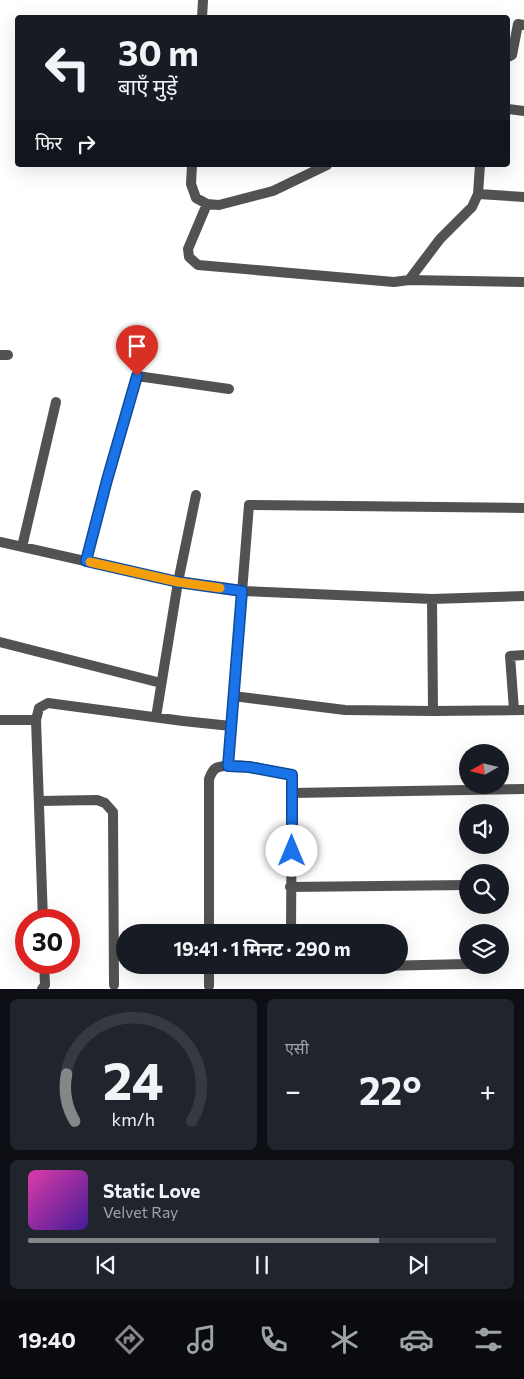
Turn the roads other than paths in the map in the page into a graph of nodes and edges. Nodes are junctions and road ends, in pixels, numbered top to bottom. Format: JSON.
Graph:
{"nodes":[{"id":1,"x":203,"y":0,"type":"edge"},
{"id":2,"x":202,"y":15,"type":"edge"},
{"id":3,"x":524,"y":25,"type":"edge"},
{"id":4,"x":510,"y":56,"type":"edge"},
{"id":5,"x":510,"y":109,"type":"edge"},
{"id":6,"x":524,"y":111,"type":"edge"},
{"id":7,"x":192,"y":167,"type":"edge"},
{"id":8,"x":323,"y":167,"type":"edge"},
{"id":9,"x":480,"y":167,"type":"edge"},
{"id":10,"x":478,"y":194,"type":"junction"},
{"id":11,"x":524,"y":197,"type":"edge"},
{"id":12,"x":207,"y":204,"type":"junction"},
{"id":13,"x":409,"y":280,"type":"junction"},
{"id":14,"x":524,"y":282,"type":"edge"},
{"id":15,"x":229,"y":390,"type":"dead end"},
{"id":16,"x":56,"y":402,"type":"dead end"},
{"id":17,"x":196,"y":495,"type":"dead end"},
{"id":18,"x":524,"y":508,"type":"edge"},
{"id":19,"x":0,"y":542,"type":"edge"},
{"id":20,"x":22,"y":547,"type":"junction"},
{"id":21,"x":86,"y":561,"type":"junction"},
{"id":22,"x":178,"y":582,"type":"junction"},
{"id":23,"x":242,"y":591,"type":"junction"},
{"id":24,"x":524,"y":596,"type":"edge"},
{"id":25,"x":432,"y":598,"type":"junction"},
{"id":26,"x":0,"y":642,"type":"edge"},
{"id":27,"x":524,"y":655,"type":"edge"},
{"id":28,"x":161,"y":684,"type":"junction"},
{"id":29,"x":234,"y":696,"type":"junction"},
{"id":30,"x":519,"y":710,"type":"edge"},
{"id":31,"x":433,"y":711,"type":"junction"},
{"id":32,"x":156,"y":717,"type":"junction"},
{"id":33,"x":0,"y":720,"type":"edge"},
{"id":34,"x":36,"y":720,"type":"junction"},
{"id":35,"x":231,"y":726,"type":"junction"},
{"id":36,"x":228,"y":766,"type":"junction"},
{"id":37,"x":524,"y":789,"type":"edge"},
{"id":38,"x":292,"y":793,"type":"junction"},
{"id":39,"x":39,"y":801,"type":"junction"},
{"id":40,"x":459,"y":885,"type":"edge"},
{"id":41,"x":290,"y":887,"type":"junction"},
{"id":42,"x":42,"y":909,"type":"edge"},
{"id":43,"x":209,"y":924,"type":"edge"},
{"id":44,"x":292,"y":924,"type":"edge"},
{"id":45,"x":459,"y":964,"type":"edge"},
{"id":46,"x":408,"y":965,"type":"edge"},
{"id":47,"x":45,"y":974,"type":"edge"},
{"id":48,"x":209,"y":974,"type":"edge"},
{"id":49,"x":114,"y":985,"type":"dead end"},
{"id":50,"x":209,"y":986,"type":"dead end"},
{"id":51,"x":42,"y":989,"type":"edge"}],
"edges":[{"from":1,"to":2,"type":"street"},
{"from":3,"to":4,"type":"street"},
{"from":5,"to":6,"type":"street"},
{"from":7,"to":12,"type":"street"},
{"from":8,"to":12,"type":"street"},
{"from":9,"to":10,"type":"street"},
{"from":10,"to":11,"type":"street"},
{"from":10,"to":13,"type":"street"},
{"from":12,"to":13,"type":"street"},
{"from":13,"to":14,"type":"street"},
{"from":15,"to":21,"type":"street"},
{"from":16,"to":20,"type":"street"},
{"from":17,"to":22,"type":"street"},
{"from":18,"to":23,"type":"street"},
{"from":19,"to":20,"type":"street"},
{"from":20,"to":21,"type":"street"},
{"from":21,"to":22,"type":"street"},
{"from":22,"to":23,"type":"street"},
{"from":22,"to":28,"type":"street"},
{"from":23,"to":25,"type":"street"},
{"from":23,"to":29,"type":"street"},
{"from":24,"to":25,"type":"street"},
{"from":25,"to":31,"type":"street"},
{"from":26,"to":28,"type":"street"},
{"from":27,"to":30,"type":"street"},
{"from":28,"to":32,"type":"street"},
{"from":29,"to":31,"type":"street"},
{"from":29,"to":35,"type":"street"},
{"from":30,"to":31,"type":"street"},
{"from":32,"to":34,"type":"street"},
{"from":32,"to":35,"type":"street"},
{"from":33,"to":34,"type":"street"},
{"from":34,"to":39,"type":"street"},
{"from":35,"to":36,"type":"street"},
{"from":36,"to":38,"type":"street"},
{"from":36,"to":43,"type":"street"},
{"from":37,"to":38,"type":"street"},
{"from":38,"to":41,"type":"street"},
{"from":39,"to":42,"type":"street"},
{"from":39,"to":49,"type":"street"},
{"from":40,"to":41,"type":"street"},
{"from":41,"to":44,"type":"street"},
{"from":45,"to":46,"type":"street"},
{"from":47,"to":51,"type":"street"},
{"from":48,"to":50,"type":"street"}]}
